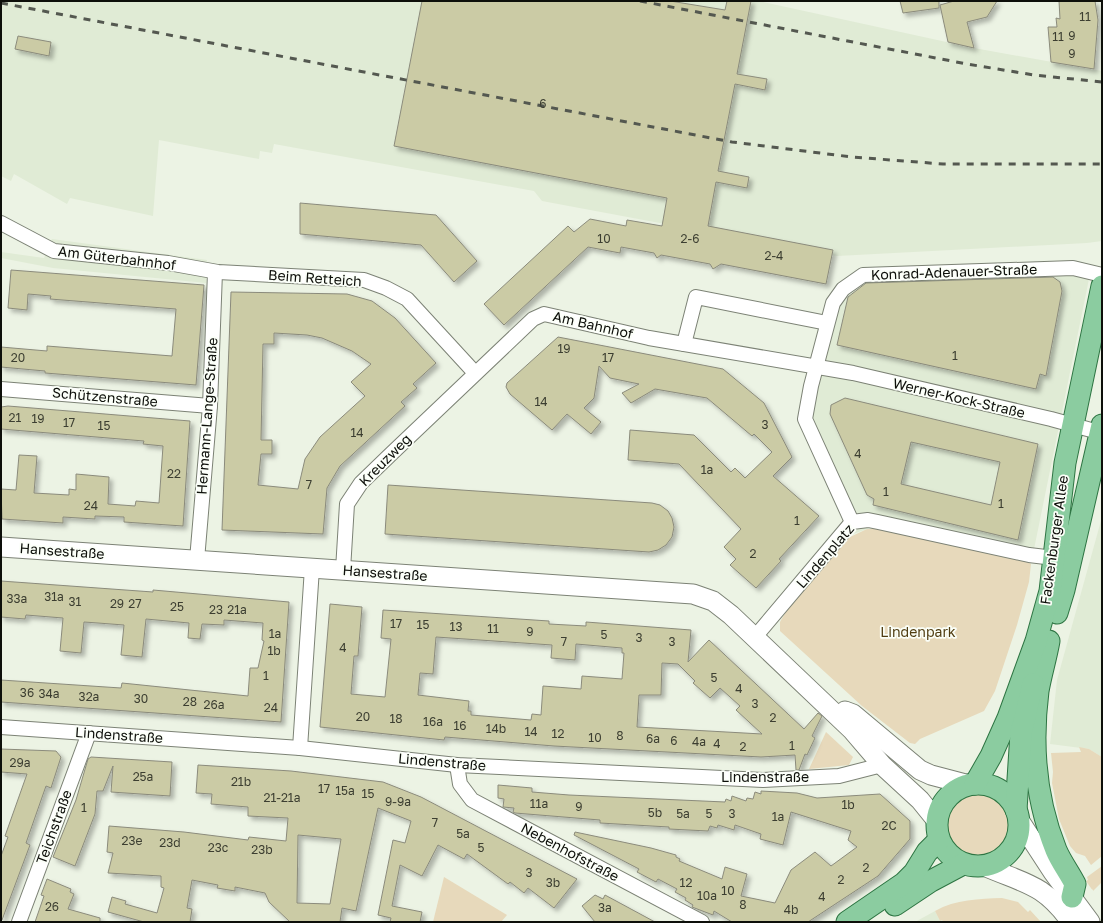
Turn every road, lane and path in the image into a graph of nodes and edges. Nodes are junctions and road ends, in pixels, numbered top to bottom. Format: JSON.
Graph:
{"nodes":[{"id":1,"x":1,"y":223,"type":"edge"},
{"id":2,"x":215,"y":272,"type":"junction"},
{"id":3,"x":1102,"y":275,"type":"edge"},
{"id":4,"x":1102,"y":286,"type":"edge"},
{"id":5,"x":827,"y":323,"type":"junction"},
{"id":6,"x":684,"y":344,"type":"junction"},
{"id":7,"x":816,"y":366,"type":"junction"},
{"id":8,"x":475,"y":373,"type":"junction"},
{"id":9,"x":1,"y":389,"type":"edge"},
{"id":10,"x":210,"y":406,"type":"junction"},
{"id":11,"x":1073,"y":425,"type":"junction"},
{"id":12,"x":1101,"y":430,"type":"edge"},
{"id":13,"x":852,"y":522,"type":"junction"},
{"id":14,"x":1,"y":547,"type":"edge"},
{"id":15,"x":1054,"y":558,"type":"junction"},
{"id":16,"x":196,"y":560,"type":"junction"},
{"id":17,"x":312,"y":568,"type":"junction"},
{"id":18,"x":343,"y":570,"type":"junction"},
{"id":19,"x":755,"y":637,"type":"junction"},
{"id":20,"x":1048,"y":641,"type":"junction"},
{"id":21,"x":823,"y":702,"type":"junction"},
{"id":22,"x":1,"y":727,"type":"edge"},
{"id":23,"x":89,"y":733,"type":"junction"},
{"id":24,"x":300,"y":748,"type":"junction"},
{"id":25,"x":457,"y":764,"type":"junction"},
{"id":26,"x":882,"y":765,"type":"junction"},
{"id":27,"x":972,"y":784,"type":"junction"},
{"id":28,"x":1018,"y":815,"type":"junction"},
{"id":29,"x":938,"y":830,"type":"junction"},
{"id":30,"x":963,"y":864,"type":"junction"},
{"id":31,"x":984,"y":866,"type":"junction"},
{"id":32,"x":1068,"y":909,"type":"edge"},
{"id":33,"x":19,"y":922,"type":"edge"},
{"id":34,"x":702,"y":922,"type":"edge"},
{"id":35,"x":847,"y":922,"type":"edge"},
{"id":36,"x":870,"y":922,"type":"edge"},
{"id":37,"x":1090,"y":922,"type":"edge"}],
"edges":[{"from":1,"to":2,"type":"street","name":"Am Güterbahnhof"},
{"from":2,"to":8,"type":"street","name":"Beim Retteich"},
{"from":2,"to":10,"type":"street","name":"Hermann-Lange-Straße"},
{"from":3,"to":5,"type":"street","name":"Konrad-Adenauer-Straße"},
{"from":4,"to":11,"type":"main road","name":"Fackenburger Allee"},
{"from":5,"to":6,"type":"street"},
{"from":5,"to":7,"type":"street","name":"Konrad-Adenauer-Straße"},
{"from":6,"to":7,"type":"street","name":"Am Bahnhof"},
{"from":6,"to":8,"type":"street","name":"Am Bahnhof"},
{"from":7,"to":11,"type":"street","name":"Werner-Kock-Straße"},
{"from":7,"to":13,"type":"street","name":"Konrad-Adenauer-Straße"},
{"from":8,"to":18,"type":"street","name":"Kreuzweg"},
{"from":9,"to":10,"type":"street","name":"Schützenstraße"},
{"from":10,"to":16,"type":"street","name":"Hermann-Lange-Straße"},
{"from":11,"to":12,"type":"street","name":"Werner-Kock-Straße"},
{"from":11,"to":15,"type":"main road","name":"Fackenburger Allee"},
{"from":12,"to":20,"type":"main road","name":"Fackenburger Allee"},
{"from":13,"to":15,"type":"street","name":"Lindenplatz"},
{"from":13,"to":19,"type":"street","name":"Lindenplatz"},
{"from":14,"to":16,"type":"street","name":"Hansestraße"},
{"from":15,"to":27,"type":"main road","name":"Fackenburger Allee"},
{"from":16,"to":17,"type":"street","name":"Hansestraße"},
{"from":17,"to":18,"type":"street","name":"Hansestraße"},
{"from":17,"to":24,"type":"street"},
{"from":18,"to":19,"type":"street","name":"Hansestraße"},
{"from":19,"to":21,"type":"street"},
{"from":20,"to":28,"type":"main road","name":"Fackenburger Allee"},
{"from":20,"to":32,"type":"main road"},
{"from":21,"to":26,"type":"street"},
{"from":21,"to":27,"type":"street"},
{"from":22,"to":23,"type":"street","name":"Lindenstraße"},
{"from":23,"to":24,"type":"street","name":"Lindenstraße"},
{"from":23,"to":33,"type":"street","name":"Teichstraße"},
{"from":24,"to":25,"type":"street","name":"Lindenstraße"},
{"from":25,"to":26,"type":"street","name":"Lindenstraße"},
{"from":25,"to":34,"type":"street","name":"Nebenhofstraße"},
{"from":26,"to":29,"type":"street"},
{"from":27,"to":28,"type":"main road"},
{"from":27,"to":29,"type":"main road"},
{"from":28,"to":31,"type":"main road"},
{"from":28,"to":32,"type":"street"},
{"from":29,"to":30,"type":"main road"},
{"from":29,"to":35,"type":"main road"},
{"from":30,"to":31,"type":"main road"},
{"from":30,"to":36,"type":"main road"},
{"from":31,"to":32,"type":"street"},
{"from":32,"to":37,"type":"street"}]}
